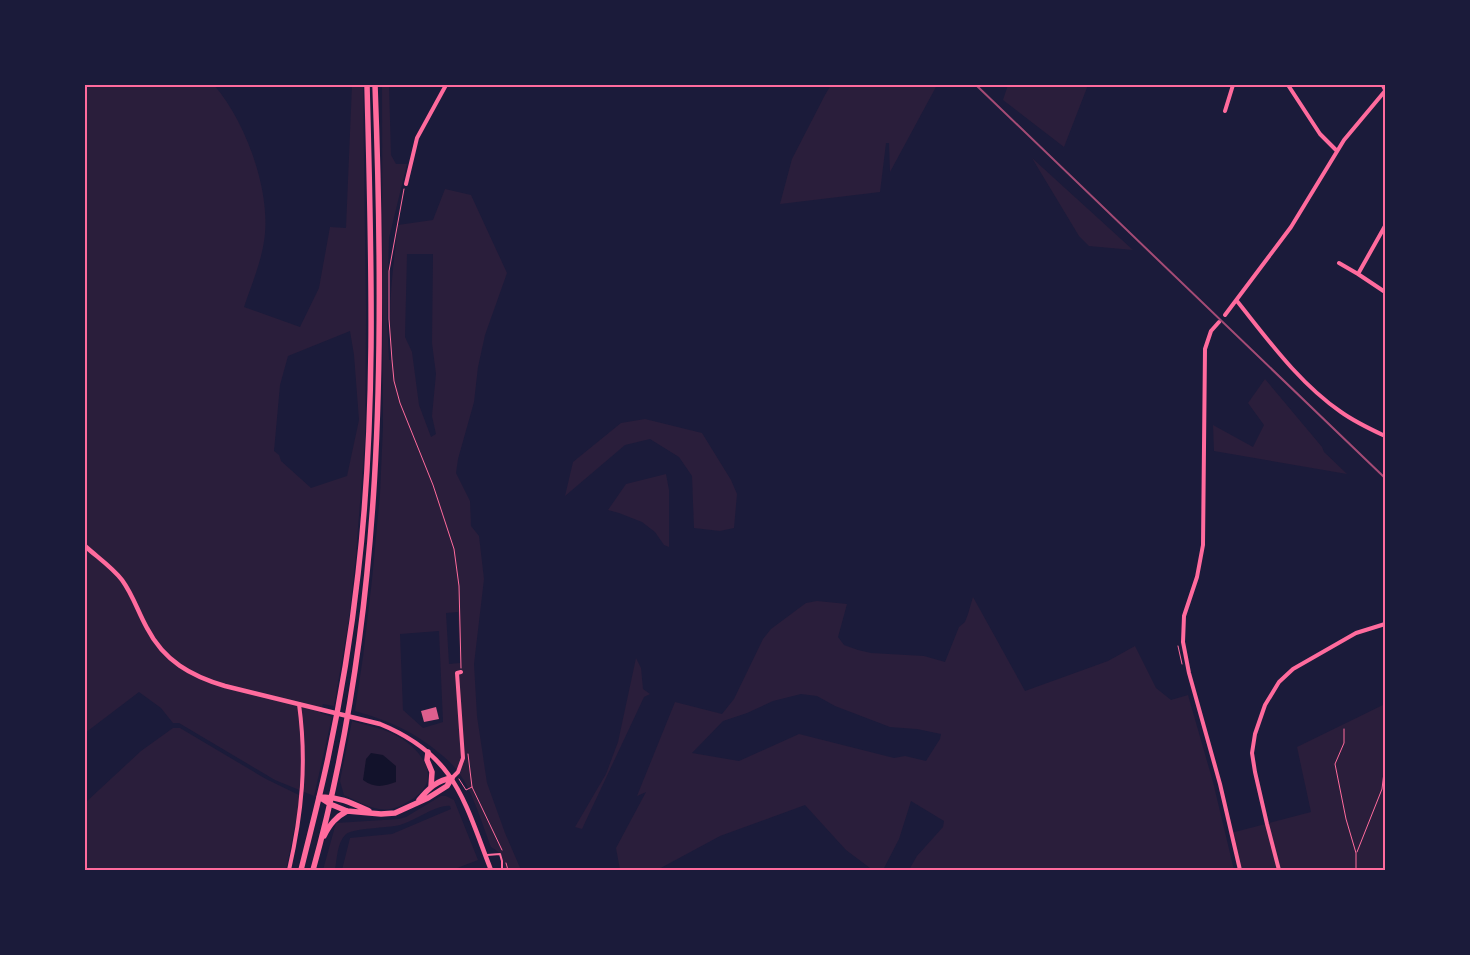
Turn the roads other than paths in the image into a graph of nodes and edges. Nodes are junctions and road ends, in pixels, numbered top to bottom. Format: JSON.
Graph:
{"nodes":[{"id":1,"x":367,"y":85,"type":"edge"},
{"id":2,"x":375,"y":85,"type":"edge"},
{"id":3,"x":446,"y":85,"type":"edge"},
{"id":4,"x":1233,"y":85,"type":"edge"},
{"id":5,"x":1288,"y":85,"type":"edge"},
{"id":6,"x":1382,"y":85,"type":"edge"},
{"id":7,"x":1385,"y":90,"type":"edge"},
{"id":8,"x":1225,"y":111,"type":"dead end"},
{"id":9,"x":1337,"y":151,"type":"junction"},
{"id":10,"x":406,"y":184,"type":"road end"},
{"id":11,"x":1385,"y":226,"type":"edge"},
{"id":12,"x":1339,"y":263,"type":"dead end"},
{"id":13,"x":1358,"y":274,"type":"junction"},
{"id":14,"x":1385,"y":292,"type":"edge"},
{"id":15,"x":1237,"y":301,"type":"junction"},
{"id":16,"x":1225,"y":315,"type":"dead end"},
{"id":17,"x":1219,"y":322,"type":"dead end"},
{"id":18,"x":1385,"y":436,"type":"edge"},
{"id":19,"x":85,"y":546,"type":"edge"},
{"id":20,"x":1385,"y":624,"type":"edge"},
{"id":21,"x":461,"y":672,"type":"road end"},
{"id":22,"x":299,"y":704,"type":"junction"},
{"id":23,"x":428,"y":752,"type":"junction"},
{"id":24,"x":454,"y":776,"type":"junction"},
{"id":25,"x":431,"y":787,"type":"junction"},
{"id":26,"x":319,"y":797,"type":"junction"},
{"id":27,"x":332,"y":797,"type":"junction"},
{"id":28,"x":417,"y":802,"type":"junction"},
{"id":29,"x":330,"y":804,"type":"junction"},
{"id":30,"x":347,"y":811,"type":"junction"},
{"id":31,"x":374,"y":813,"type":"junction"},
{"id":32,"x":320,"y":844,"type":"junction"},
{"id":33,"x":486,"y":855,"type":"junction"},
{"id":34,"x":289,"y":870,"type":"edge"},
{"id":35,"x":301,"y":870,"type":"edge"},
{"id":36,"x":313,"y":870,"type":"edge"},
{"id":37,"x":491,"y":870,"type":"edge"},
{"id":38,"x":502,"y":870,"type":"edge"},
{"id":39,"x":1240,"y":870,"type":"edge"},
{"id":40,"x":1279,"y":870,"type":"edge"}],
"edges":[{"from":1,"to":26,"type":"main road"},
{"from":2,"to":27,"type":"main road"},
{"from":3,"to":10,"type":"street"},
{"from":4,"to":8,"type":"street"},
{"from":5,"to":9,"type":"street"},
{"from":6,"to":7,"type":"street"},
{"from":7,"to":9,"type":"street"},
{"from":9,"to":15,"type":"street"},
{"from":11,"to":13,"type":"street"},
{"from":12,"to":13,"type":"street"},
{"from":13,"to":14,"type":"street"},
{"from":15,"to":16,"type":"street"},
{"from":15,"to":18,"type":"street"},
{"from":17,"to":39,"type":"street"},
{"from":19,"to":22,"type":"street"},
{"from":20,"to":40,"type":"street"},
{"from":21,"to":24,"type":"street"},
{"from":22,"to":23,"type":"street"},
{"from":22,"to":34,"type":"street"},
{"from":23,"to":24,"type":"street"},
{"from":23,"to":25,"type":"main road"},
{"from":24,"to":25,"type":"main road"},
{"from":24,"to":28,"type":"main road"},
{"from":24,"to":33,"type":"street"},
{"from":25,"to":28,"type":"main road"},
{"from":26,"to":27,"type":"main road"},
{"from":26,"to":29,"type":"main road"},
{"from":26,"to":35,"type":"main road"},
{"from":27,"to":29,"type":"main road"},
{"from":27,"to":31,"type":"main road"},
{"from":28,"to":31,"type":"main road"},
{"from":29,"to":30,"type":"main road"},
{"from":29,"to":32,"type":"main road"},
{"from":30,"to":31,"type":"main road"},
{"from":30,"to":32,"type":"main road"},
{"from":32,"to":36,"type":"main road"},
{"from":33,"to":37,"type":"street"},
{"from":33,"to":38,"type":"lane"}]}
